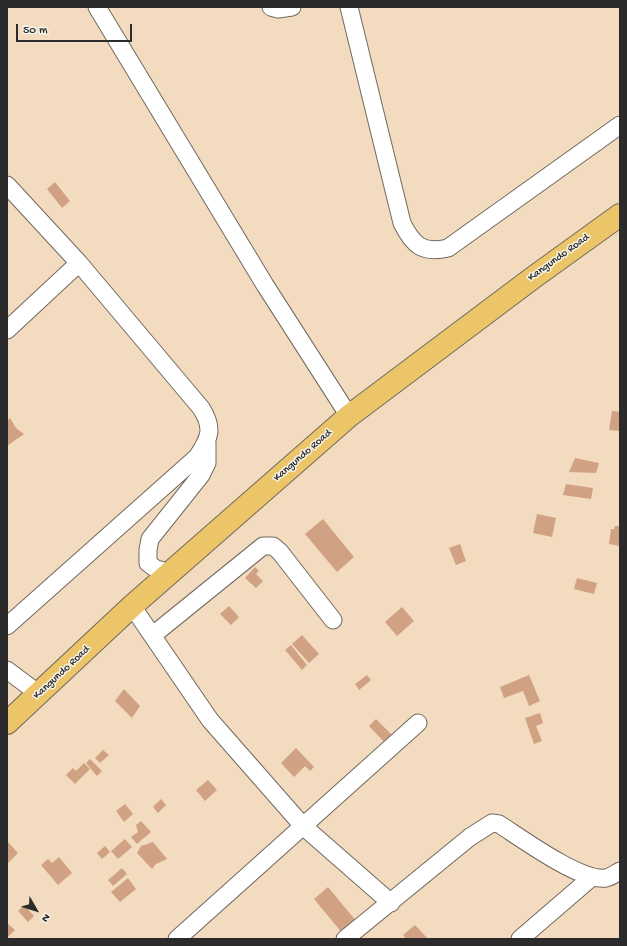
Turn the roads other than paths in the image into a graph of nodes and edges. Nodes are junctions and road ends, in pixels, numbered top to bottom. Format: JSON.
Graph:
{"nodes":[{"id":1,"x":97,"y":7,"type":"edge"},
{"id":2,"x":271,"y":7,"type":"edge"},
{"id":3,"x":292,"y":7,"type":"edge"},
{"id":4,"x":349,"y":7,"type":"edge"},
{"id":5,"x":620,"y":125,"type":"edge"},
{"id":6,"x":7,"y":185,"type":"edge"},
{"id":7,"x":620,"y":215,"type":"edge"},
{"id":8,"x":78,"y":263,"type":"junction"},
{"id":9,"x":7,"y":330,"type":"edge"},
{"id":10,"x":348,"y":416,"type":"junction"},
{"id":11,"x":207,"y":442,"type":"junction"},
{"id":12,"x":170,"y":573,"type":"junction"},
{"id":13,"x":132,"y":606,"type":"junction"},
{"id":14,"x":333,"y":620,"type":"dead end"},
{"id":15,"x":7,"y":626,"type":"edge"},
{"id":16,"x":153,"y":635,"type":"junction"},
{"id":17,"x":7,"y":670,"type":"edge"},
{"id":18,"x":39,"y":694,"type":"junction"},
{"id":19,"x":7,"y":723,"type":"edge"},
{"id":20,"x":418,"y":723,"type":"dead end"},
{"id":21,"x":303,"y":826,"type":"junction"},
{"id":22,"x":620,"y":871,"type":"edge"},
{"id":23,"x":592,"y":876,"type":"junction"},
{"id":24,"x":391,"y":903,"type":"junction"},
{"id":25,"x":176,"y":939,"type":"edge"},
{"id":26,"x":345,"y":939,"type":"edge"},
{"id":27,"x":520,"y":939,"type":"edge"}],
"edges":[{"from":1,"to":10,"type":"street"},
{"from":2,"to":3,"type":"street"},
{"from":4,"to":5,"type":"street"},
{"from":6,"to":8,"type":"street"},
{"from":7,"to":10,"type":"highway","name":"Kangundo Road"},
{"from":8,"to":9,"type":"street"},
{"from":8,"to":11,"type":"street"},
{"from":10,"to":12,"type":"highway","name":"Kangundo Road"},
{"from":11,"to":12,"type":"street"},
{"from":11,"to":15,"type":"street"},
{"from":12,"to":13,"type":"highway","name":"Kangundo Road"},
{"from":13,"to":16,"type":"street"},
{"from":13,"to":18,"type":"highway","name":"Kangundo Road"},
{"from":14,"to":16,"type":"street"},
{"from":16,"to":21,"type":"street"},
{"from":17,"to":18,"type":"street"},
{"from":18,"to":19,"type":"highway","name":"Kangundo Road"},
{"from":20,"to":21,"type":"street"},
{"from":21,"to":24,"type":"street"},
{"from":21,"to":25,"type":"street"},
{"from":22,"to":23,"type":"street"},
{"from":23,"to":24,"type":"street"},
{"from":23,"to":27,"type":"street"},
{"from":24,"to":26,"type":"street"}]}
